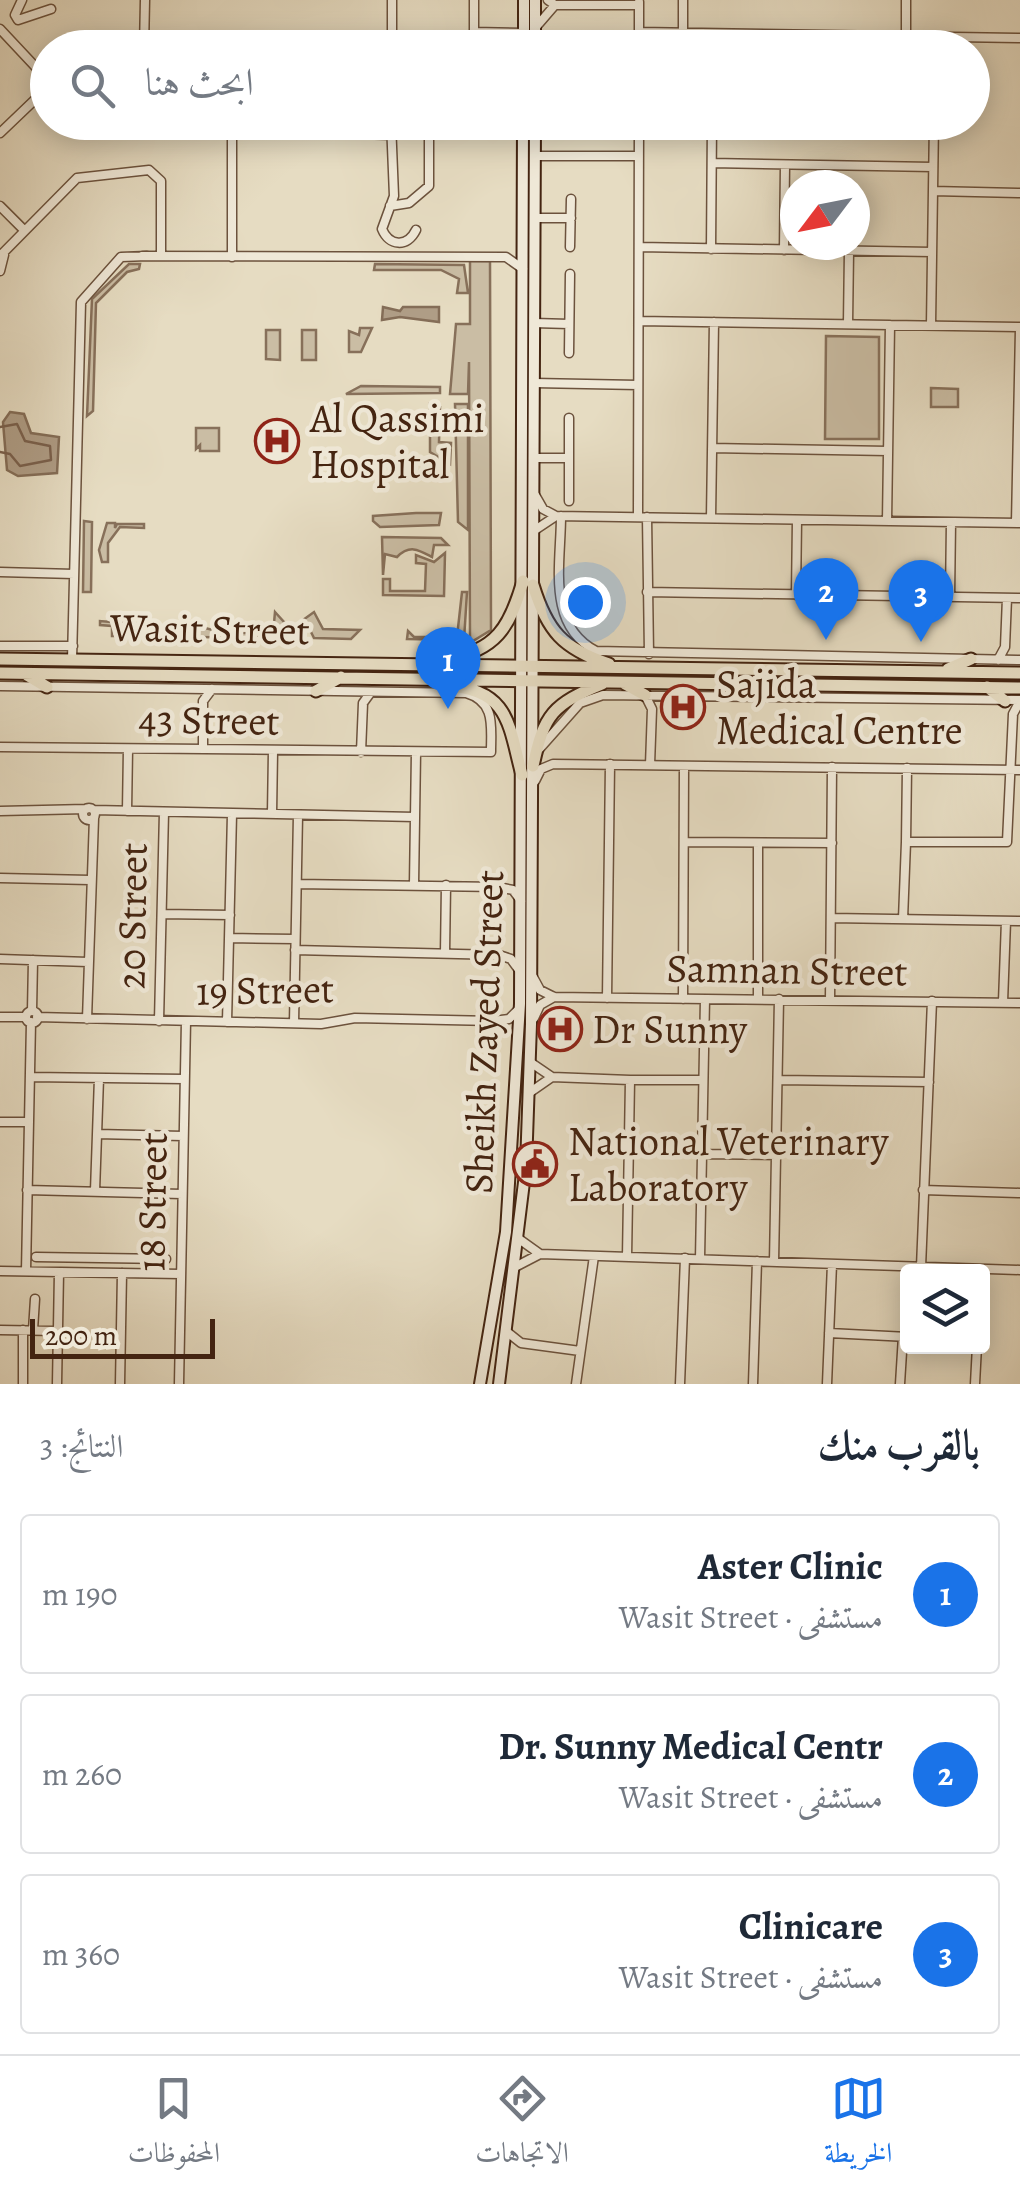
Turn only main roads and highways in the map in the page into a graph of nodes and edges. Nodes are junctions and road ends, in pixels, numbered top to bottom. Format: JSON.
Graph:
{"nodes":[{"id":1,"x":524,"y":0,"type":"edge"},
{"id":2,"x":535,"y":0,"type":"edge"},
{"id":3,"x":529,"y":30,"type":"edge"},
{"id":4,"x":529,"y":30,"type":"edge"},
{"id":5,"x":523,"y":140,"type":"edge"},
{"id":6,"x":535,"y":140,"type":"edge"},
{"id":7,"x":524,"y":228,"type":"junction"},
{"id":8,"x":534,"y":254,"type":"junction"},
{"id":9,"x":528,"y":583,"type":"junction"},
{"id":10,"x":680,"y":654,"type":"road end"},
{"id":11,"x":0,"y":659,"type":"edge"},
{"id":12,"x":971,"y":659,"type":"road end"},
{"id":13,"x":425,"y":664,"type":"junction"},
{"id":14,"x":1018,"y":665,"type":"edge"},
{"id":15,"x":623,"y":668,"type":"junction"},
{"id":16,"x":659,"y":668,"type":"junction"},
{"id":17,"x":941,"y":672,"type":"junction"},
{"id":18,"x":981,"y":672,"type":"junction"},
{"id":19,"x":0,"y":673,"type":"edge"},
{"id":20,"x":23,"y":673,"type":"junction"},
{"id":21,"x":528,"y":673,"type":"junction"},
{"id":22,"x":341,"y":677,"type":"junction"},
{"id":23,"x":419,"y":678,"type":"junction"},
{"id":24,"x":615,"y":682,"type":"junction"},
{"id":25,"x":912,"y":686,"type":"junction"},
{"id":26,"x":47,"y":687,"type":"road end"},
{"id":27,"x":987,"y":688,"type":"junction"},
{"id":28,"x":1020,"y":688,"type":"edge"},
{"id":29,"x":316,"y":691,"type":"road end"},
{"id":30,"x":645,"y":695,"type":"road end"},
{"id":31,"x":1005,"y":700,"type":"road end"},
{"id":32,"x":533,"y":766,"type":"junction"},
{"id":33,"x":522,"y":774,"type":"junction"},
{"id":34,"x":526,"y":973,"type":"junction"},
{"id":35,"x":480,"y":1384,"type":"edge"},
{"id":36,"x":499,"y":1384,"type":"edge"}],
"edges":[{"from":1,"to":3,"type":"main road"},
{"from":2,"to":4,"type":"main road"},
{"from":5,"to":7,"type":"main road"},
{"from":6,"to":8,"type":"main road"},
{"from":7,"to":8,"type":"main road"},
{"from":7,"to":9,"type":"main road"},
{"from":8,"to":9,"type":"main road"},
{"from":9,"to":13,"type":"main road"},
{"from":9,"to":15,"type":"main road"},
{"from":9,"to":21,"type":"main road"},
{"from":10,"to":16,"type":"main road"},
{"from":11,"to":13,"type":"main road","name":"Wasit Street"},
{"from":12,"to":17,"type":"main road"},
{"from":13,"to":21,"type":"main road","name":"Wasit Street"},
{"from":14,"to":18,"type":"main road","name":"Wasit Street"},
{"from":15,"to":16,"type":"main road","name":"Wasit Street"},
{"from":15,"to":21,"type":"main road","name":"Wasit Street"},
{"from":16,"to":17,"type":"main road","name":"Wasit Street"},
{"from":17,"to":18,"type":"main road","name":"Wasit Street"},
{"from":18,"to":25,"type":"main road"},
{"from":19,"to":20,"type":"main road","name":"Wasit Street"},
{"from":20,"to":22,"type":"main road","name":"Wasit Street"},
{"from":20,"to":26,"type":"main road"},
{"from":21,"to":23,"type":"main road","name":"Wasit Street"},
{"from":21,"to":24,"type":"main road","name":"Wasit Street"},
{"from":21,"to":32,"type":"main road","name":"Sheikh Zayed Street"},
{"from":21,"to":33,"type":"main road","name":"Sheikh Zayed Street"},
{"from":22,"to":23,"type":"main road","name":"Wasit Street"},
{"from":22,"to":29,"type":"main road"},
{"from":23,"to":33,"type":"main road"},
{"from":24,"to":25,"type":"main road","name":"Wasit Street"},
{"from":24,"to":30,"type":"main road"},
{"from":24,"to":32,"type":"main road"},
{"from":25,"to":27,"type":"main road","name":"Wasit Street"},
{"from":27,"to":28,"type":"main road","name":"Wasit Street"},
{"from":27,"to":31,"type":"main road"},
{"from":32,"to":34,"type":"main road","name":"Sheikh Zayed Street"},
{"from":33,"to":34,"type":"main road","name":"Sheikh Zayed Street"},
{"from":34,"to":35,"type":"main road","name":"Sheikh Zayed Street"},
{"from":34,"to":36,"type":"main road","name":"Sheikh Zayed Street"}]}
